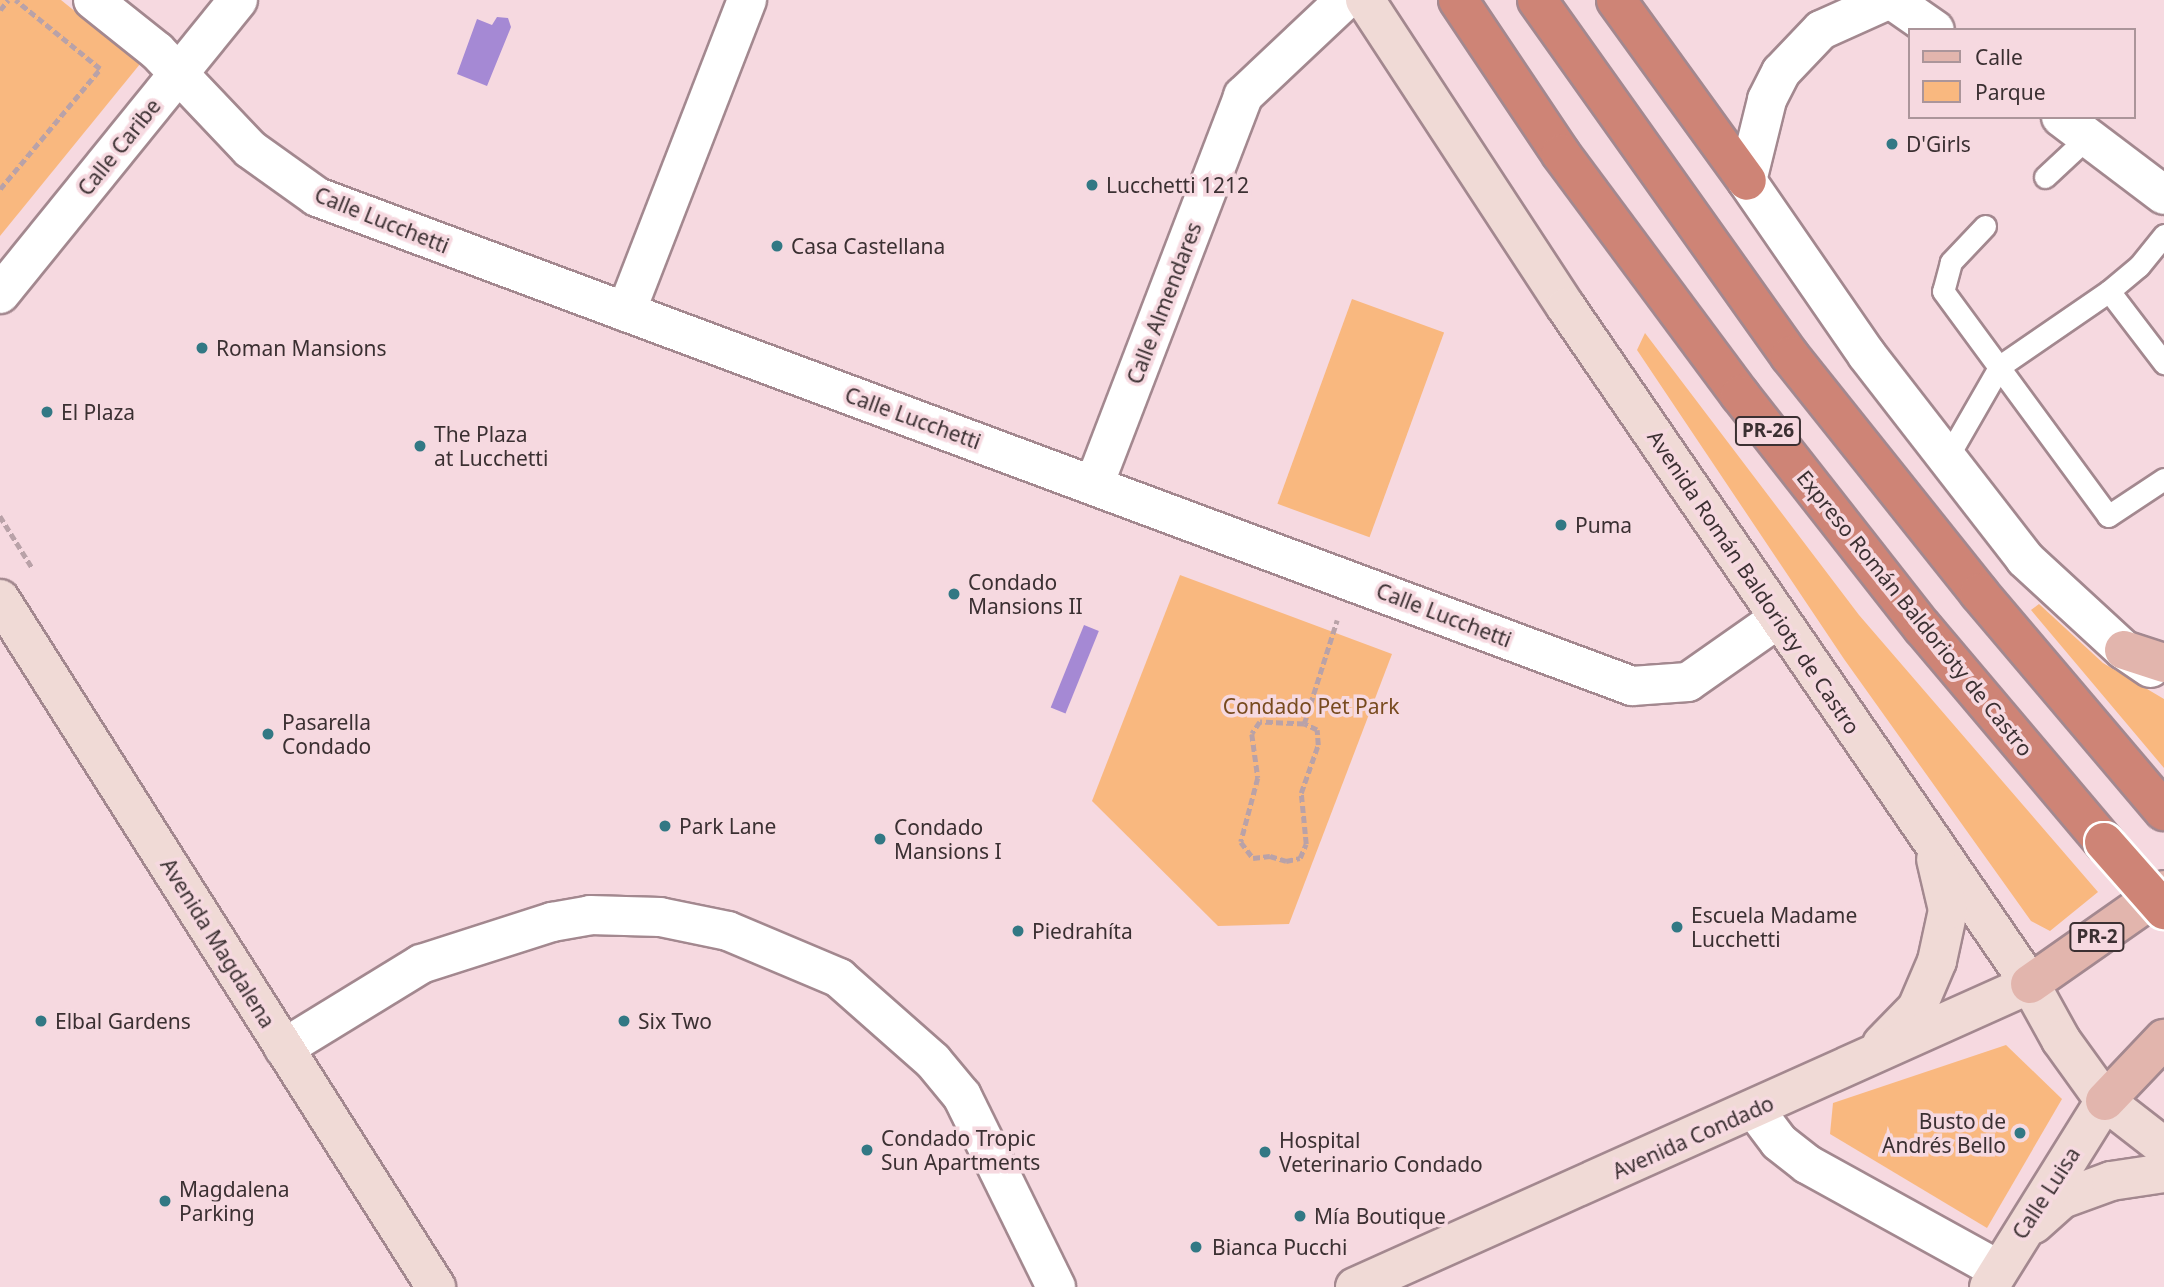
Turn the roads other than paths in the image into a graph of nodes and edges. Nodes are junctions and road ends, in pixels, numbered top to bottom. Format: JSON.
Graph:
{"nodes":[{"id":1,"x":93,"y":0,"type":"edge"},
{"id":2,"x":238,"y":0,"type":"edge"},
{"id":3,"x":747,"y":0,"type":"edge"},
{"id":4,"x":1345,"y":0,"type":"edge"},
{"id":5,"x":1365,"y":0,"type":"edge"},
{"id":6,"x":1458,"y":0,"type":"edge"},
{"id":7,"x":1537,"y":0,"type":"edge"},
{"id":8,"x":1616,"y":0,"type":"edge"},
{"id":9,"x":1890,"y":0,"type":"edge"},
{"id":10,"x":1932,"y":28,"type":"edge"},
{"id":11,"x":178,"y":75,"type":"junction"},
{"id":12,"x":2075,"y":127,"type":"edge"},
{"id":13,"x":2045,"y":177,"type":"dead end"},
{"id":14,"x":1747,"y":181,"type":"junction"},
{"id":15,"x":2164,"y":195,"type":"edge"},
{"id":16,"x":1985,"y":226,"type":"dead end"},
{"id":17,"x":2164,"y":235,"type":"edge"},
{"id":18,"x":2109,"y":291,"type":"junction"},
{"id":19,"x":0,"y":294,"type":"edge"},
{"id":20,"x":626,"y":313,"type":"junction"},
{"id":21,"x":2164,"y":363,"type":"edge"},
{"id":22,"x":2000,"y":366,"type":"junction"},
{"id":23,"x":1947,"y":458,"type":"junction"},
{"id":24,"x":2164,"y":480,"type":"edge"},
{"id":25,"x":1094,"y":485,"type":"junction"},
{"id":26,"x":0,"y":599,"type":"edge"},
{"id":27,"x":1779,"y":618,"type":"junction"},
{"id":28,"x":2124,"y":650,"type":"junction"},
{"id":29,"x":2164,"y":663,"type":"edge"},
{"id":30,"x":2164,"y":677,"type":"edge"},
{"id":31,"x":2158,"y":804,"type":"edge"},
{"id":32,"x":1931,"y":840,"type":"junction"},
{"id":33,"x":2164,"y":890,"type":"edge"},
{"id":34,"x":2164,"y":910,"type":"edge"},
{"id":35,"x":2030,"y":984,"type":"junction"},
{"id":36,"x":2164,"y":1040,"type":"edge"},
{"id":37,"x":284,"y":1048,"type":"junction"},
{"id":38,"x":1867,"y":1059,"type":"junction"},
{"id":39,"x":2105,"y":1101,"type":"junction"},
{"id":40,"x":1755,"y":1110,"type":"junction"},
{"id":41,"x":2164,"y":1147,"type":"edge"},
{"id":42,"x":2164,"y":1173,"type":"edge"},
{"id":43,"x":2001,"y":1265,"type":"edge"},
{"id":44,"x":436,"y":1287,"type":"edge"},
{"id":45,"x":1056,"y":1287,"type":"edge"},
{"id":46,"x":1355,"y":1287,"type":"edge"}],
"edges":[{"from":1,"to":11,"type":"street","name":"Calle Lucchetti"},
{"from":2,"to":11,"type":"street","name":"Calle Caribe"},
{"from":3,"to":20,"type":"street"},
{"from":4,"to":25,"type":"street","name":"Calle Almendares"},
{"from":5,"to":27,"type":"street","name":"Avenida Román Baldorioty de Castro"},
{"from":6,"to":34,"type":"highway","name":"Expreso Román Baldorioty de Castro","number":"PR-26","bridge":true},
{"from":7,"to":31,"type":"highway","number":"PR-26"},
{"from":8,"to":14,"type":"highway"},
{"from":9,"to":10,"type":"street"},
{"from":9,"to":14,"type":"street"},
{"from":11,"to":19,"type":"street","name":"Calle Caribe"},
{"from":11,"to":20,"type":"street","name":"Calle Lucchetti"},
{"from":12,"to":13,"type":"lane"},
{"from":12,"to":15,"type":"street"},
{"from":14,"to":23,"type":"street"},
{"from":16,"to":22,"type":"lane"},
{"from":17,"to":18,"type":"lane"},
{"from":18,"to":21,"type":"lane"},
{"from":18,"to":22,"type":"lane"},
{"from":20,"to":25,"type":"street","name":"Calle Lucchetti"},
{"from":22,"to":23,"type":"lane"},
{"from":22,"to":24,"type":"lane"},
{"from":23,"to":28,"type":"street"},
{"from":25,"to":27,"type":"street","name":"Calle Lucchetti"},
{"from":26,"to":37,"type":"street","name":"Avenida Magdalena"},
{"from":27,"to":32,"type":"street","name":"Avenida Román Baldorioty de Castro"},
{"from":28,"to":29,"type":"main road"},
{"from":28,"to":30,"type":"street"},
{"from":32,"to":35,"type":"street","name":"Avenida Román Baldorioty de Castro"},
{"from":32,"to":38,"type":"street"},
{"from":33,"to":35,"type":"main road","number":"PR-2"},
{"from":35,"to":38,"type":"street","name":"Avenida Condado"},
{"from":35,"to":39,"type":"street","name":"Avenida Román Baldorioty de Castro"},
{"from":36,"to":39,"type":"main road"},
{"from":37,"to":44,"type":"street","name":"Avenida Magdalena"},
{"from":37,"to":45,"type":"street"},
{"from":38,"to":40,"type":"street","name":"Avenida Condado"},
{"from":39,"to":41,"type":"street","name":"Avenida Román Baldorioty de Castro"},
{"from":39,"to":43,"type":"street","name":"Calle Luisa"},
{"from":40,"to":43,"type":"street"},
{"from":40,"to":46,"type":"street","name":"Avenida Condado"},
{"from":42,"to":43,"type":"street"}]}
